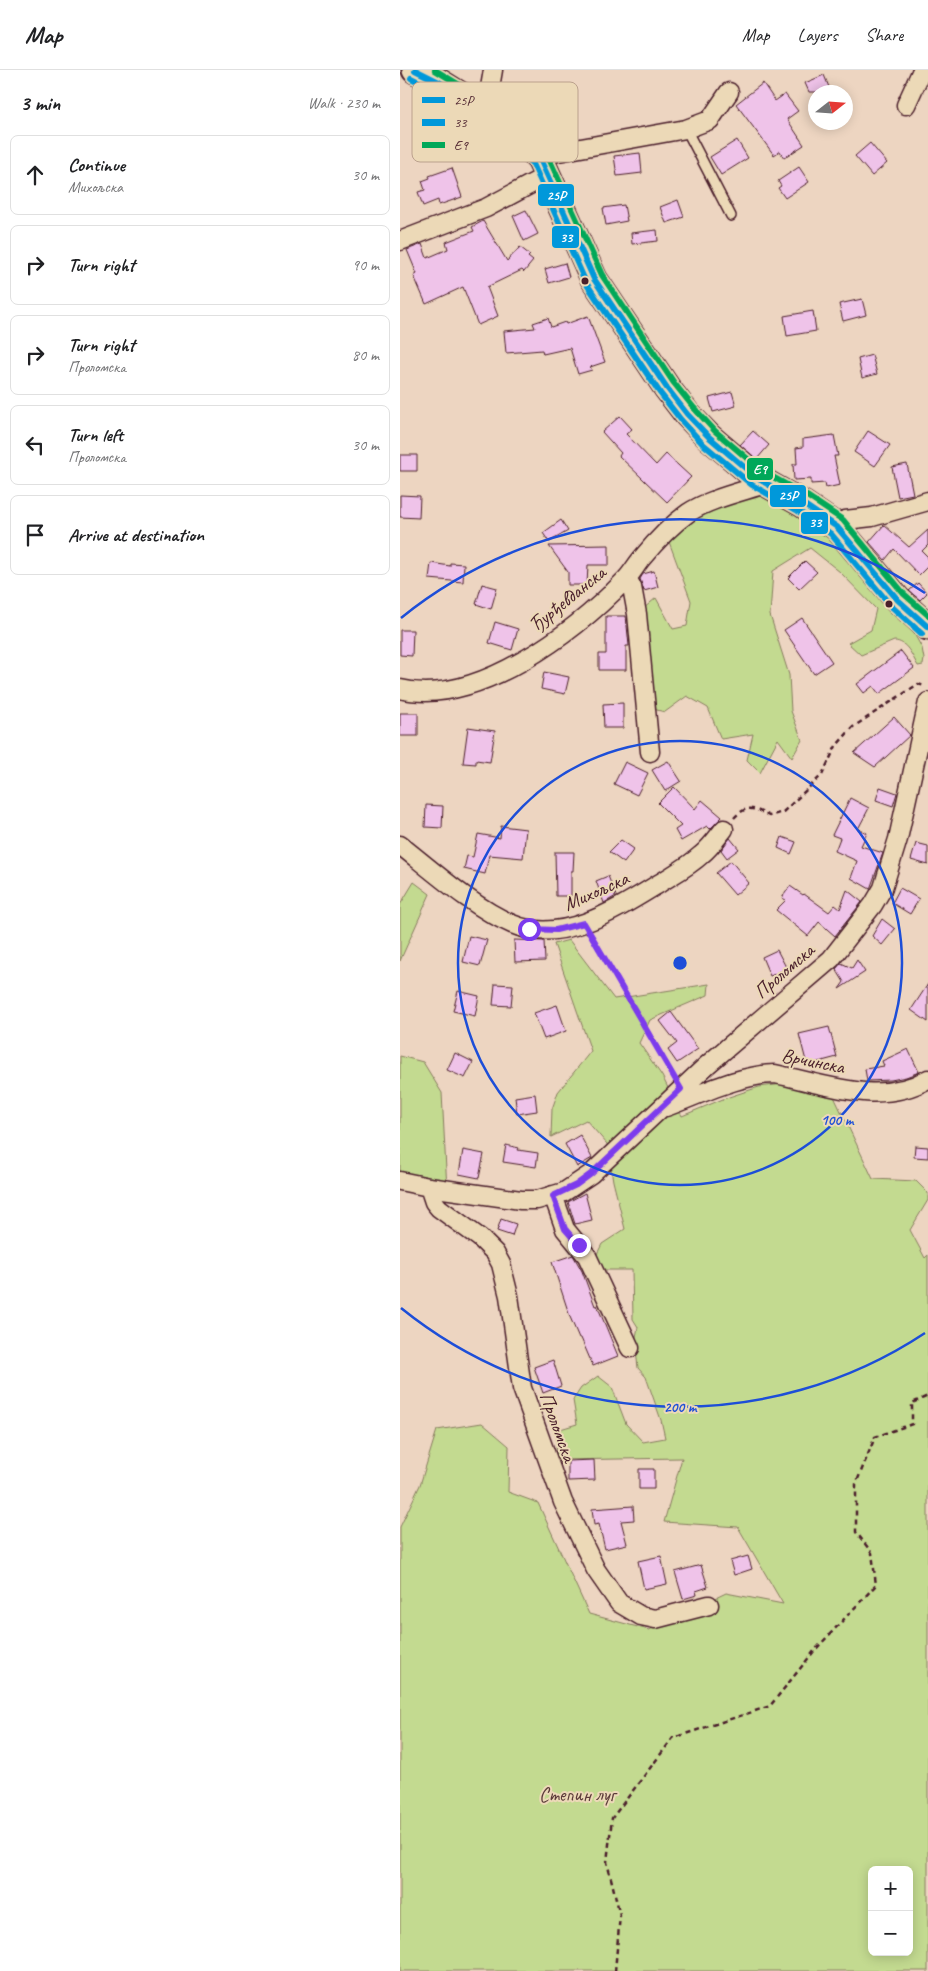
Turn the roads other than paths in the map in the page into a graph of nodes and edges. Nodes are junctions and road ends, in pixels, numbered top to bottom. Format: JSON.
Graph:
{"nodes":[{"id":1,"x":415,"y":70,"type":"edge"},
{"id":2,"x":922,"y":70,"type":"edge"},
{"id":3,"x":438,"y":82,"type":"edge"},
{"id":4,"x":729,"y":92,"type":"dead end"},
{"id":5,"x":906,"y":105,"type":"dead end"},
{"id":6,"x":686,"y":129,"type":"junction"},
{"id":7,"x":578,"y":148,"type":"edge"},
{"id":8,"x":539,"y":162,"type":"edge"},
{"id":9,"x":547,"y":162,"type":"edge"},
{"id":10,"x":544,"y":167,"type":"junction"},
{"id":11,"x":731,"y":216,"type":"dead end"},
{"id":12,"x":400,"y":241,"type":"edge"},
{"id":13,"x":765,"y":484,"type":"junction"},
{"id":14,"x":928,"y":500,"type":"edge"},
{"id":15,"x":837,"y":527,"type":"junction"},
{"id":16,"x":627,"y":578,"type":"junction"},
{"id":17,"x":928,"y":627,"type":"edge"},
{"id":18,"x":400,"y":689,"type":"edge"},
{"id":19,"x":928,"y":702,"type":"edge"},
{"id":20,"x":650,"y":752,"type":"dead end"},
{"id":21,"x":724,"y":829,"type":"road end"},
{"id":22,"x":400,"y":845,"type":"edge"},
{"id":23,"x":928,"y":1078,"type":"edge"},
{"id":24,"x":662,"y":1108,"type":"junction"},
{"id":25,"x":400,"y":1181,"type":"edge"},
{"id":26,"x":429,"y":1187,"type":"junction"},
{"id":27,"x":553,"y":1196,"type":"junction"},
{"id":28,"x":630,"y":1348,"type":"dead end"},
{"id":29,"x":709,"y":1605,"type":"dead end"}],
"edges":[{"from":1,"to":3,"type":"street"},
{"from":2,"to":5,"type":"street"},
{"from":4,"to":6,"type":"street"},
{"from":6,"to":7,"type":"street"},
{"from":6,"to":11,"type":"lane"},
{"from":8,"to":10,"type":"street"},
{"from":9,"to":10,"type":"street"},
{"from":10,"to":12,"type":"street"},
{"from":10,"to":13,"type":"street"},
{"from":13,"to":15,"type":"street"},
{"from":13,"to":16,"type":"street","name":"Ђурђевданска"},
{"from":14,"to":15,"type":"street"},
{"from":15,"to":17,"type":"street"},
{"from":16,"to":18,"type":"street","name":"Ђурђевданска"},
{"from":16,"to":20,"type":"street"},
{"from":19,"to":24,"type":"street","name":"Проломска"},
{"from":21,"to":22,"type":"street","name":"Михољска"},
{"from":23,"to":24,"type":"street","name":"Врчинска"},
{"from":24,"to":27,"type":"street","name":"Проломска"},
{"from":25,"to":26,"type":"street","name":"Проломска"},
{"from":26,"to":27,"type":"street","name":"Проломска"},
{"from":26,"to":29,"type":"street","name":"Проломска"},
{"from":27,"to":28,"type":"street"}]}
